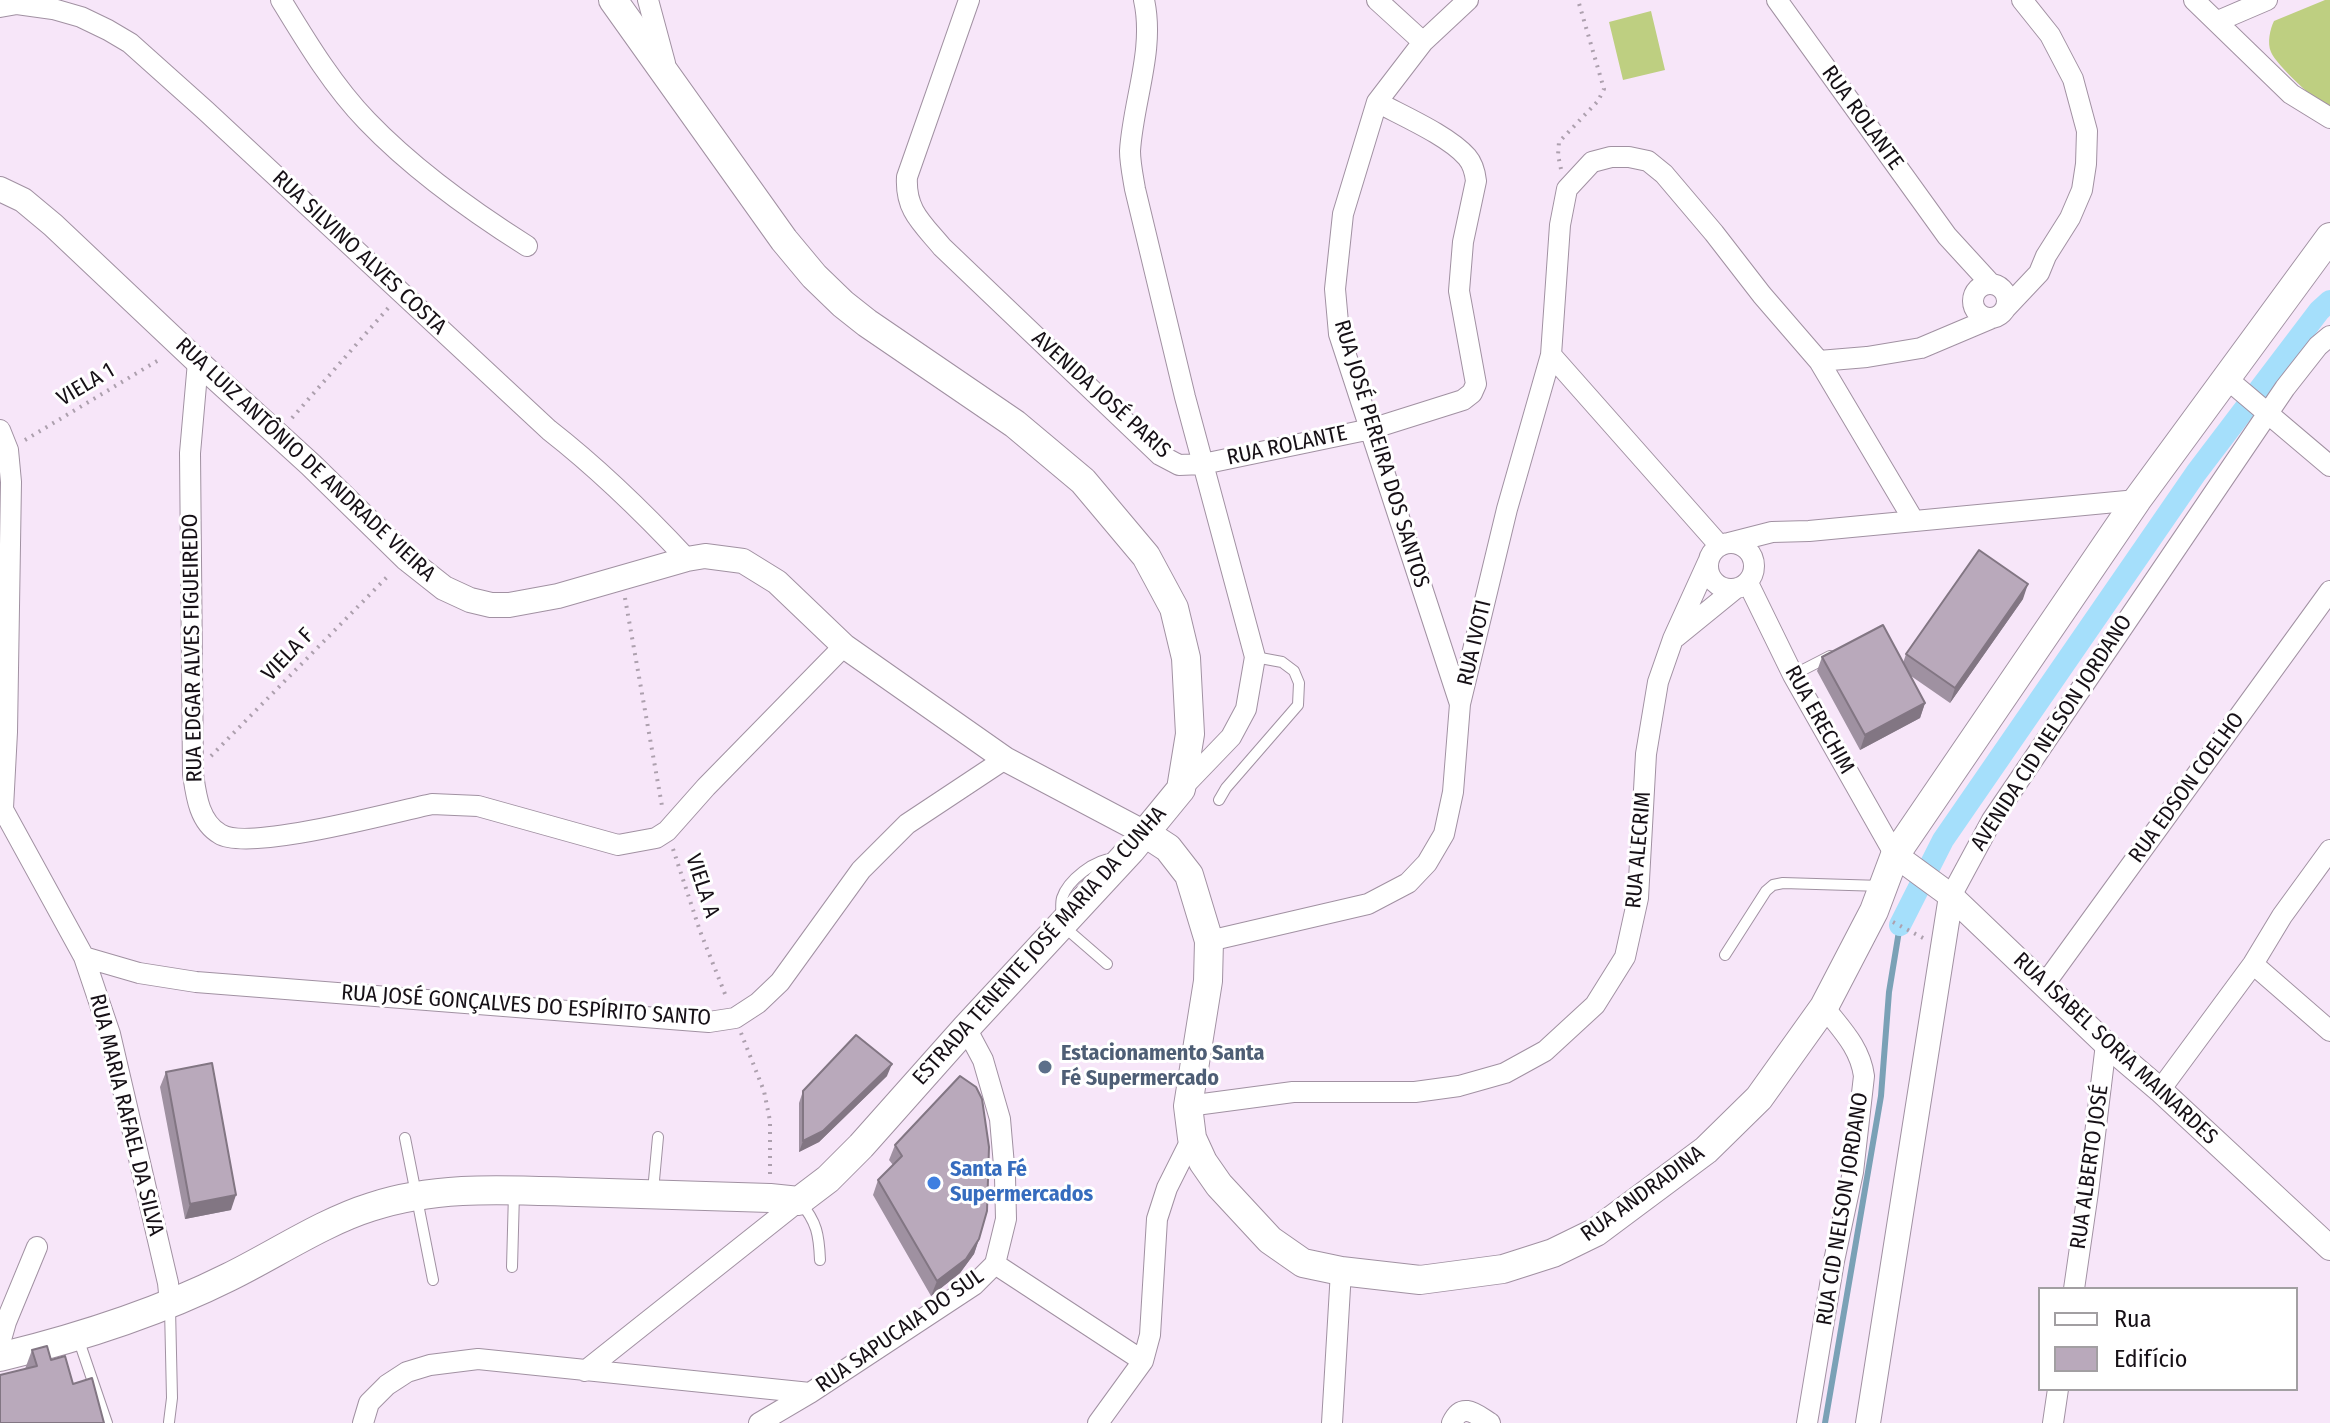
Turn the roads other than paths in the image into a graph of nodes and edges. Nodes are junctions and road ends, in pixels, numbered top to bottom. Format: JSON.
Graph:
{"nodes":[{"id":1,"x":281,"y":0,"type":"edge"},
{"id":2,"x":613,"y":0,"type":"edge"},
{"id":3,"x":969,"y":0,"type":"edge"},
{"id":4,"x":1144,"y":0,"type":"edge"},
{"id":5,"x":1377,"y":0,"type":"edge"},
{"id":6,"x":1468,"y":0,"type":"edge"},
{"id":7,"x":1777,"y":0,"type":"edge"},
{"id":8,"x":2022,"y":0,"type":"edge"},
{"id":9,"x":2194,"y":0,"type":"edge"},
{"id":10,"x":2267,"y":0,"type":"edge"},
{"id":11,"x":654,"y":4,"type":"edge"},
{"id":12,"x":0,"y":7,"type":"edge"},
{"id":13,"x":2218,"y":21,"type":"junction"},
{"id":14,"x":1423,"y":42,"type":"junction"},
{"id":15,"x":669,"y":79,"type":"junction"},
{"id":16,"x":1377,"y":102,"type":"junction"},
{"id":17,"x":2330,"y":118,"type":"edge"},
{"id":18,"x":0,"y":189,"type":"edge"},
{"id":19,"x":2330,"y":237,"type":"edge"},
{"id":20,"x":527,"y":246,"type":"dead end"},
{"id":21,"x":2046,"y":256,"type":"junction"},
{"id":22,"x":1984,"y":291,"type":"junction"},
{"id":23,"x":1999,"y":313,"type":"junction"},
{"id":24,"x":2330,"y":336,"type":"edge"},
{"id":25,"x":1941,"y":338,"type":"junction"},
{"id":26,"x":189,"y":354,"type":"junction"},
{"id":27,"x":1551,"y":355,"type":"junction"},
{"id":28,"x":1819,"y":361,"type":"junction"},
{"id":29,"x":2248,"y":397,"type":"junction"},
{"id":30,"x":1371,"y":429,"type":"junction"},
{"id":31,"x":0,"y":430,"type":"edge"},
{"id":32,"x":1203,"y":464,"type":"junction"},
{"id":33,"x":2330,"y":466,"type":"edge"},
{"id":34,"x":2137,"y":500,"type":"junction"},
{"id":35,"x":1914,"y":521,"type":"junction"},
{"id":36,"x":1809,"y":531,"type":"junction"},
{"id":37,"x":1719,"y":550,"type":"junction"},
{"id":38,"x":687,"y":559,"type":"junction"},
{"id":39,"x":1754,"y":562,"type":"junction"},
{"id":40,"x":1742,"y":586,"type":"junction"},
{"id":41,"x":2330,"y":591,"type":"edge"},
{"id":42,"x":1673,"y":639,"type":"junction"},
{"id":43,"x":844,"y":646,"type":"junction"},
{"id":44,"x":1837,"y":653,"type":"edge"},
{"id":45,"x":1255,"y":657,"type":"junction"},
{"id":46,"x":1793,"y":675,"type":"junction"},
{"id":47,"x":1460,"y":704,"type":"junction"},
{"id":48,"x":1005,"y":759,"type":"junction"},
{"id":49,"x":1181,"y":789,"type":"junction"},
{"id":50,"x":1219,"y":800,"type":"dead end"},
{"id":51,"x":1,"y":806,"type":"edge"},
{"id":52,"x":1145,"y":833,"type":"junction"},
{"id":53,"x":2330,"y":850,"type":"edge"},
{"id":54,"x":1903,"y":862,"type":"junction"},
{"id":55,"x":1884,"y":886,"type":"junction"},
{"id":56,"x":1943,"y":891,"type":"junction"},
{"id":57,"x":1062,"y":925,"type":"junction"},
{"id":58,"x":1209,"y":941,"type":"junction"},
{"id":59,"x":1725,"y":955,"type":"dead end"},
{"id":60,"x":84,"y":957,"type":"junction"},
{"id":61,"x":1107,"y":964,"type":"dead end"},
{"id":62,"x":2253,"y":964,"type":"junction"},
{"id":63,"x":2044,"y":985,"type":"junction"},
{"id":64,"x":1824,"y":1007,"type":"junction"},
{"id":65,"x":966,"y":1028,"type":"junction"},
{"id":66,"x":2330,"y":1031,"type":"edge"},
{"id":67,"x":2106,"y":1044,"type":"junction"},
{"id":68,"x":2160,"y":1090,"type":"junction"},
{"id":69,"x":1188,"y":1106,"type":"junction"},
{"id":70,"x":658,"y":1137,"type":"dead end"},
{"id":71,"x":405,"y":1138,"type":"dead end"},
{"id":72,"x":1192,"y":1138,"type":"junction"},
{"id":73,"x":514,"y":1190,"type":"junction"},
{"id":74,"x":653,"y":1195,"type":"junction"},
{"id":75,"x":417,"y":1196,"type":"junction"},
{"id":76,"x":799,"y":1201,"type":"junction"},
{"id":77,"x":37,"y":1247,"type":"dead end"},
{"id":78,"x":2330,"y":1248,"type":"edge"},
{"id":79,"x":820,"y":1260,"type":"dead end"},
{"id":80,"x":995,"y":1264,"type":"junction"},
{"id":81,"x":512,"y":1267,"type":"dead end"},
{"id":82,"x":1341,"y":1271,"type":"junction"},
{"id":83,"x":433,"y":1280,"type":"dead end"},
{"id":84,"x":2074,"y":1287,"type":"edge"},
{"id":85,"x":170,"y":1303,"type":"junction"},
{"id":86,"x":78,"y":1337,"type":"junction"},
{"id":87,"x":0,"y":1343,"type":"edge"},
{"id":88,"x":0,"y":1357,"type":"edge"},
{"id":89,"x":1143,"y":1361,"type":"junction"},
{"id":90,"x":585,"y":1371,"type":"junction"},
{"id":91,"x":2058,"y":1391,"type":"edge"},
{"id":92,"x":810,"y":1393,"type":"junction"},
{"id":93,"x":1453,"y":1420,"type":"edge"},
{"id":94,"x":169,"y":1422,"type":"edge"},
{"id":95,"x":107,"y":1423,"type":"edge"},
{"id":96,"x":363,"y":1423,"type":"edge"},
{"id":97,"x":759,"y":1423,"type":"edge"},
{"id":98,"x":1098,"y":1423,"type":"edge"},
{"id":99,"x":1332,"y":1423,"type":"edge"},
{"id":100,"x":1490,"y":1423,"type":"edge"},
{"id":101,"x":1807,"y":1423,"type":"edge"},
{"id":102,"x":1868,"y":1423,"type":"edge"},
{"id":103,"x":2053,"y":1423,"type":"edge"}],
"edges":[{"from":1,"to":20,"type":"street"},
{"from":2,"to":15,"type":"main road","name":"ESTRADA TENENTE JOSÉ MARIA DA CUNHA"},
{"from":3,"to":32,"type":"street","name":"AVENIDA JOSÉ PARIS"},
{"from":4,"to":32,"type":"street"},
{"from":5,"to":14,"type":"street"},
{"from":6,"to":14,"type":"street","name":"RUA JOSÉ PEREIRA DOS SANTOS"},
{"from":7,"to":22,"type":"street","name":"RUA ROLANTE"},
{"from":8,"to":21,"type":"street"},
{"from":9,"to":13,"type":"street"},
{"from":10,"to":13,"type":"street"},
{"from":11,"to":15,"type":"street"},
{"from":12,"to":38,"type":"street","name":"RUA SILVINO ALVES COSTA"},
{"from":13,"to":17,"type":"street"},
{"from":14,"to":16,"type":"street","name":"RUA JOSÉ PEREIRA DOS SANTOS"},
{"from":15,"to":49,"type":"main road","name":"ESTRADA TENENTE JOSÉ MARIA DA CUNHA"},
{"from":16,"to":30,"type":"street","name":"RUA JOSÉ PEREIRA DOS SANTOS"},
{"from":16,"to":30,"type":"street","name":"RUA ROLANTE"},
{"from":18,"to":26,"type":"street","name":"RUA LUIZ ANTÔNIO DE ANDRADE VIEIRA"},
{"from":19,"to":29,"type":"main road","name":"AVENIDA CID NELSON JORDANO"},
{"from":21,"to":22,"type":"street"},
{"from":21,"to":23,"type":"street"},
{"from":22,"to":23,"type":"street","name":"RUA ROLANTE"},
{"from":22,"to":23,"type":"street"},
{"from":22,"to":25,"type":"street"},
{"from":23,"to":25,"type":"street"},
{"from":24,"to":29,"type":"street","name":"AVENIDA CID NELSON JORDANO"},
{"from":25,"to":28,"type":"street"},
{"from":26,"to":38,"type":"street","name":"RUA LUIZ ANTÔNIO DE ANDRADE VIEIRA"},
{"from":26,"to":43,"type":"street","name":"RUA EDGAR ALVES FIGUEIREDO"},
{"from":27,"to":28,"type":"street","name":"RUA IVOTI"},
{"from":27,"to":37,"type":"street"},
{"from":27,"to":47,"type":"street","name":"RUA IVOTI"},
{"from":28,"to":35,"type":"street"},
{"from":29,"to":33,"type":"street"},
{"from":29,"to":34,"type":"main road","name":"AVENIDA CID NELSON JORDANO"},
{"from":29,"to":56,"type":"street","name":"AVENIDA CID NELSON JORDANO"},
{"from":30,"to":32,"type":"street","name":"RUA ROLANTE"},
{"from":30,"to":47,"type":"street","name":"RUA JOSÉ PEREIRA DOS SANTOS"},
{"from":31,"to":51,"type":"street"},
{"from":32,"to":45,"type":"street"},
{"from":34,"to":35,"type":"street"},
{"from":34,"to":54,"type":"main road","name":"AVENIDA CID NELSON JORDANO"},
{"from":35,"to":36,"type":"street"},
{"from":36,"to":37,"type":"street"},
{"from":36,"to":39,"type":"street"},
{"from":37,"to":39,"type":"street"},
{"from":37,"to":40,"type":"street"},
{"from":37,"to":42,"type":"street","name":"RUA ALECRIM"},
{"from":38,"to":43,"type":"street","name":"RUA LUIZ ANTÔNIO DE ANDRADE VIEIRA"},
{"from":39,"to":40,"type":"street"},
{"from":40,"to":42,"type":"street"},
{"from":40,"to":46,"type":"street","name":"RUA ERECHIM"},
{"from":41,"to":63,"type":"street","name":"RUA EDSON COELHO"},
{"from":42,"to":69,"type":"street","name":"RUA ALECRIM"},
{"from":43,"to":48,"type":"street","name":"RUA LUIZ ANTÔNIO DE ANDRADE VIEIRA"},
{"from":44,"to":46,"type":"lane"},
{"from":45,"to":49,"type":"street"},
{"from":45,"to":50,"type":"lane"},
{"from":46,"to":54,"type":"street","name":"RUA ERECHIM"},
{"from":47,"to":58,"type":"street","name":"RUA IVOTI"},
{"from":48,"to":52,"type":"street","name":"RUA LUIZ ANTÔNIO DE ANDRADE VIEIRA"},
{"from":48,"to":60,"type":"street","name":"RUA JOSÉ GONÇALVES DO ESPÍRITO SANTO"},
{"from":49,"to":52,"type":"main road","name":"ESTRADA TENENTE JOSÉ MARIA DA CUNHA"},
{"from":51,"to":60,"type":"street","name":"RUA MARIA RAFAEL DA SILVA"},
{"from":52,"to":57,"type":"main road","name":"ESTRADA TENENTE JOSÉ MARIA DA CUNHA"},
{"from":52,"to":58,"type":"main road","name":"RUA ANDRADINA"},
{"from":53,"to":62,"type":"street"},
{"from":54,"to":55,"type":"main road","name":"RUA ANDRADINA"},
{"from":54,"to":56,"type":"street","name":"RUA ISABEL SORIA MAINARDES"},
{"from":55,"to":59,"type":"lane"},
{"from":55,"to":64,"type":"main road","name":"RUA ANDRADINA"},
{"from":56,"to":63,"type":"street","name":"RUA ISABEL SORIA MAINARDES"},
{"from":56,"to":102,"type":"street","name":"AVENIDA CID NELSON JORDANO"},
{"from":57,"to":61,"type":"lane"},
{"from":57,"to":65,"type":"main road","name":"ESTRADA TENENTE JOSÉ MARIA DA CUNHA"},
{"from":58,"to":69,"type":"main road","name":"RUA ANDRADINA"},
{"from":60,"to":85,"type":"street","name":"RUA MARIA RAFAEL DA SILVA"},
{"from":62,"to":66,"type":"street"},
{"from":62,"to":68,"type":"street"},
{"from":63,"to":67,"type":"street","name":"RUA ISABEL SORIA MAINARDES"},
{"from":64,"to":82,"type":"main road","name":"RUA ANDRADINA"},
{"from":64,"to":101,"type":"street","name":"RUA CID NELSON JORDANO"},
{"from":65,"to":76,"type":"main road","name":"ESTRADA TENENTE JOSÉ MARIA DA CUNHA"},
{"from":65,"to":80,"type":"street","name":"RUA SAPUCAIA DO SUL"},
{"from":67,"to":68,"type":"street","name":"RUA ISABEL SORIA MAINARDES"},
{"from":67,"to":84,"type":"street","name":"RUA ALBERTO JOSÉ"},
{"from":68,"to":78,"type":"street","name":"RUA ISABEL SORIA MAINARDES"},
{"from":69,"to":72,"type":"main road","name":"RUA ANDRADINA"},
{"from":70,"to":74,"type":"lane"},
{"from":71,"to":75,"type":"lane"},
{"from":72,"to":82,"type":"main road","name":"RUA ANDRADINA"},
{"from":72,"to":89,"type":"street"},
{"from":73,"to":74,"type":"main road"},
{"from":73,"to":75,"type":"main road"},
{"from":73,"to":81,"type":"lane"},
{"from":74,"to":76,"type":"main road"},
{"from":75,"to":83,"type":"lane"},
{"from":75,"to":85,"type":"main road"},
{"from":76,"to":79,"type":"lane"},
{"from":76,"to":90,"type":"street"},
{"from":77,"to":87,"type":"street"},
{"from":80,"to":89,"type":"street"},
{"from":80,"to":92,"type":"street","name":"RUA SAPUCAIA DO SUL"},
{"from":82,"to":99,"type":"street"},
{"from":85,"to":86,"type":"main road"},
{"from":85,"to":94,"type":"lane"},
{"from":86,"to":88,"type":"main road"},
{"from":86,"to":95,"type":"lane"},
{"from":89,"to":98,"type":"street"},
{"from":90,"to":92,"type":"street"},
{"from":90,"to":96,"type":"street"},
{"from":91,"to":103,"type":"street"},
{"from":92,"to":97,"type":"street","name":"RUA SAPUCAIA DO SUL"},
{"from":93,"to":100,"type":"street"}]}
